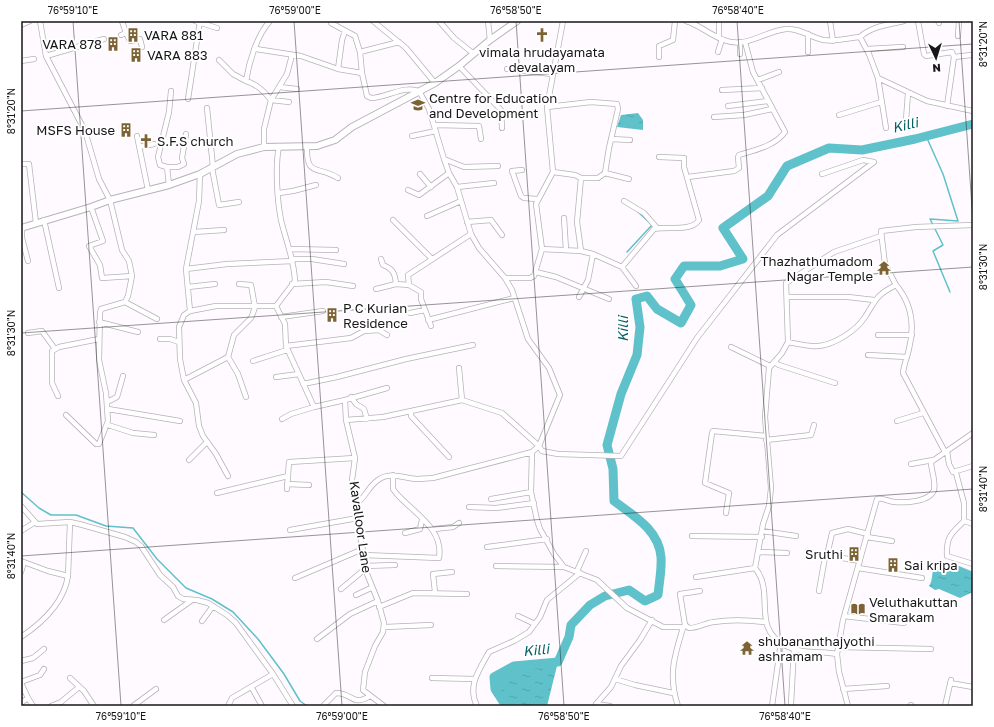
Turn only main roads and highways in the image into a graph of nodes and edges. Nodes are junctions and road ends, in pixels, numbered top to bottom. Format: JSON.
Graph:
{"nodes":[{"id":1,"x":517,"y":21,"type":"edge"},
{"id":2,"x":21,"y":228,"type":"edge"}],
"edges":[{"from":1,"to":2,"type":"main road"}]}
